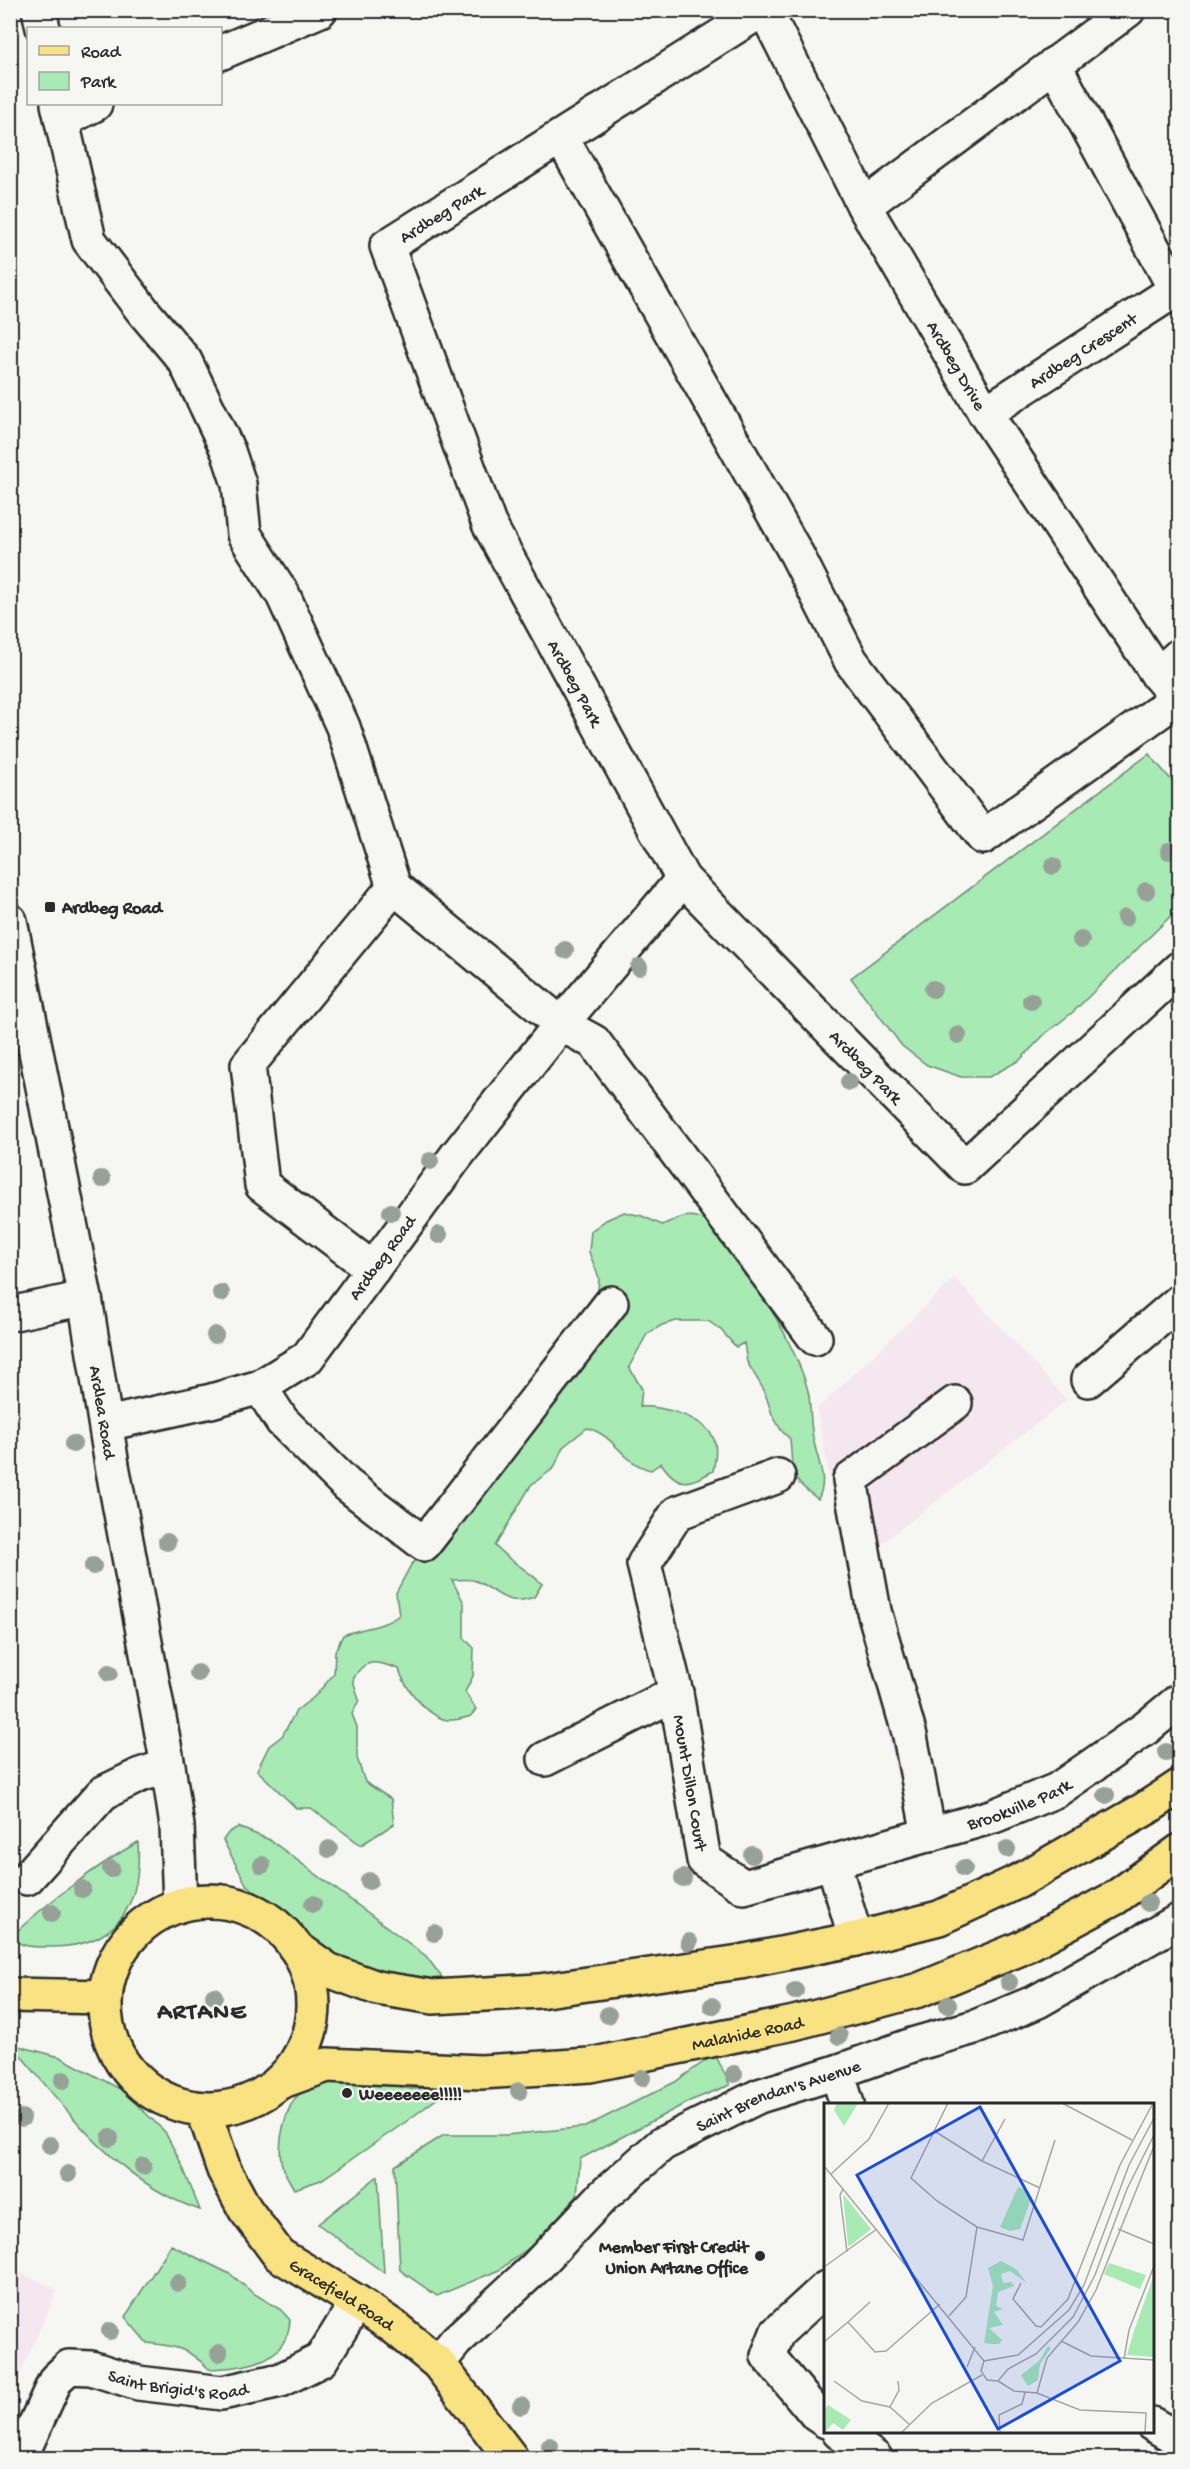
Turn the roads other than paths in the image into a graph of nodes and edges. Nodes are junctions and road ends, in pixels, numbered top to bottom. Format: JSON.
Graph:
{"nodes":[{"id":1,"x":39,"y":10,"type":"edge"},
{"id":2,"x":320,"y":10,"type":"edge"},
{"id":3,"x":763,"y":10,"type":"edge"},
{"id":4,"x":1128,"y":10,"type":"edge"},
{"id":5,"x":43,"y":27,"type":"edge"},
{"id":6,"x":222,"y":52,"type":"edge"},
{"id":7,"x":1054,"y":64,"type":"junction"},
{"id":8,"x":92,"y":105,"type":"edge"},
{"id":9,"x":61,"y":112,"type":"edge"},
{"id":10,"x":561,"y":137,"type":"junction"},
{"id":11,"x":864,"y":206,"type":"junction"},
{"id":12,"x":1178,"y":292,"type":"edge"},
{"id":13,"x":985,"y":413,"type":"junction"},
{"id":14,"x":1173,"y":682,"type":"edge"},
{"id":15,"x":683,"y":879,"type":"junction"},
{"id":16,"x":394,"y":887,"type":"junction"},
{"id":17,"x":10,"y":921,"type":"edge"},
{"id":18,"x":1179,"y":968,"type":"edge"},
{"id":19,"x":561,"y":1024,"type":"junction"},
{"id":20,"x":373,"y":1269,"type":"junction"},
{"id":21,"x":85,"y":1298,"type":"junction"},
{"id":22,"x":1179,"y":1301,"type":"edge"},
{"id":23,"x":611,"y":1303,"type":"dead end"},
{"id":24,"x":10,"y":1314,"type":"edge"},
{"id":25,"x":814,"y":1338,"type":"dead end"},
{"id":26,"x":1088,"y":1380,"type":"dead end"},
{"id":27,"x":260,"y":1387,"type":"junction"},
{"id":28,"x":955,"y":1402,"type":"dead end"},
{"id":29,"x":106,"y":1424,"type":"junction"},
{"id":30,"x":778,"y":1476,"type":"dead end"},
{"id":31,"x":675,"y":1693,"type":"junction"},
{"id":32,"x":1179,"y":1700,"type":"edge"},
{"id":33,"x":545,"y":1759,"type":"dead end"},
{"id":34,"x":168,"y":1766,"type":"junction"},
{"id":35,"x":1179,"y":1785,"type":"edge"},
{"id":36,"x":929,"y":1835,"type":"junction"},
{"id":37,"x":1179,"y":1851,"type":"edge"},
{"id":38,"x":833,"y":1862,"type":"junction"},
{"id":39,"x":27,"y":1878,"type":"dead end"},
{"id":40,"x":744,"y":1887,"type":"joint"},
{"id":41,"x":180,"y":1905,"type":"junction"},
{"id":42,"x":1179,"y":1920,"type":"edge"},
{"id":43,"x":856,"y":1939,"type":"junction"},
{"id":44,"x":294,"y":1946,"type":"junction"},
{"id":45,"x":10,"y":1995,"type":"edge"},
{"id":46,"x":105,"y":1997,"type":"junction"},
{"id":47,"x":837,"y":2072,"type":"junction"},
{"id":48,"x":280,"y":2082,"type":"junction"},
{"id":49,"x":848,"y":2103,"type":"edge"},
{"id":50,"x":203,"y":2109,"type":"junction"},
{"id":51,"x":824,"y":2289,"type":"edge"},
{"id":52,"x":357,"y":2302,"type":"junction"},
{"id":53,"x":438,"y":2363,"type":"junction"},
{"id":54,"x":824,"y":2420,"type":"edge"},
{"id":55,"x":1154,"y":2425,"type":"edge"},
{"id":56,"x":840,"y":2433,"type":"edge"},
{"id":57,"x":1179,"y":2440,"type":"edge"},
{"id":58,"x":20,"y":2458,"type":"edge"},
{"id":59,"x":511,"y":2458,"type":"edge"},
{"id":60,"x":875,"y":2458,"type":"edge"}],
"edges":[{"from":1,"to":5,"type":"street"},
{"from":2,"to":6,"type":"street"},
{"from":3,"to":10,"type":"street","name":"Ardbeg Park"},
{"from":3,"to":11,"type":"street","name":"Ardbeg Drive"},
{"from":4,"to":7,"type":"street"},
{"from":7,"to":11,"type":"street"},
{"from":7,"to":12,"type":"street"},
{"from":8,"to":9,"type":"street"},
{"from":9,"to":16,"type":"street"},
{"from":10,"to":14,"type":"street"},
{"from":10,"to":15,"type":"street","name":"Ardbeg Park"},
{"from":11,"to":13,"type":"street","name":"Ardbeg Drive"},
{"from":12,"to":13,"type":"street","name":"Ardbeg Crescent"},
{"from":13,"to":14,"type":"street","name":"Ardbeg Drive"},
{"from":15,"to":18,"type":"street","name":"Ardbeg Park"},
{"from":15,"to":19,"type":"street","name":"Ardbeg Road"},
{"from":16,"to":19,"type":"street"},
{"from":16,"to":20,"type":"street"},
{"from":17,"to":21,"type":"street","name":"Ardlea Road"},
{"from":19,"to":20,"type":"street","name":"Ardbeg Road"},
{"from":19,"to":25,"type":"street"},
{"from":20,"to":27,"type":"street","name":"Ardbeg Road"},
{"from":21,"to":24,"type":"street"},
{"from":21,"to":29,"type":"street","name":"Ardlea Road"},
{"from":22,"to":26,"type":"street"},
{"from":23,"to":27,"type":"street"},
{"from":27,"to":29,"type":"street","name":"Ardbeg Road"},
{"from":28,"to":36,"type":"street"},
{"from":29,"to":34,"type":"street","name":"Ardlea Road"},
{"from":30,"to":31,"type":"street","name":"Mount Dillon Court"},
{"from":31,"to":33,"type":"street","name":"Mount Dillon Court"},
{"from":31,"to":40,"type":"street","name":"Mount Dillon Court"},
{"from":32,"to":36,"type":"street","name":"Brookville Park"},
{"from":34,"to":39,"type":"street"},
{"from":34,"to":41,"type":"street","name":"Ardlea Road"},
{"from":35,"to":43,"type":"main road"},
{"from":36,"to":38,"type":"street","name":"Brookville Park"},
{"from":37,"to":48,"type":"main road","name":"Malahide Road"},
{"from":38,"to":40,"type":"street","name":"Brookville Park"},
{"from":38,"to":43,"type":"street"},
{"from":41,"to":44,"type":"main road"},
{"from":41,"to":46,"type":"main road"},
{"from":42,"to":47,"type":"street","name":"Saint Brendan's Avenue"},
{"from":43,"to":44,"type":"main road"},
{"from":44,"to":48,"type":"main road"},
{"from":45,"to":46,"type":"main road"},
{"from":46,"to":50,"type":"main road"},
{"from":47,"to":49,"type":"street"},
{"from":47,"to":53,"type":"street","name":"Saint Brendan's Avenue"},
{"from":48,"to":50,"type":"main road"},
{"from":50,"to":52,"type":"main road","name":"Gracefield Road"},
{"from":51,"to":54,"type":"street"},
{"from":52,"to":53,"type":"main road","name":"Gracefield Road"},
{"from":52,"to":58,"type":"street","name":"Saint Brigid's Road"},
{"from":53,"to":59,"type":"main road","name":"Gracefield Road"},
{"from":55,"to":57,"type":"street"},
{"from":56,"to":60,"type":"street"}]}
